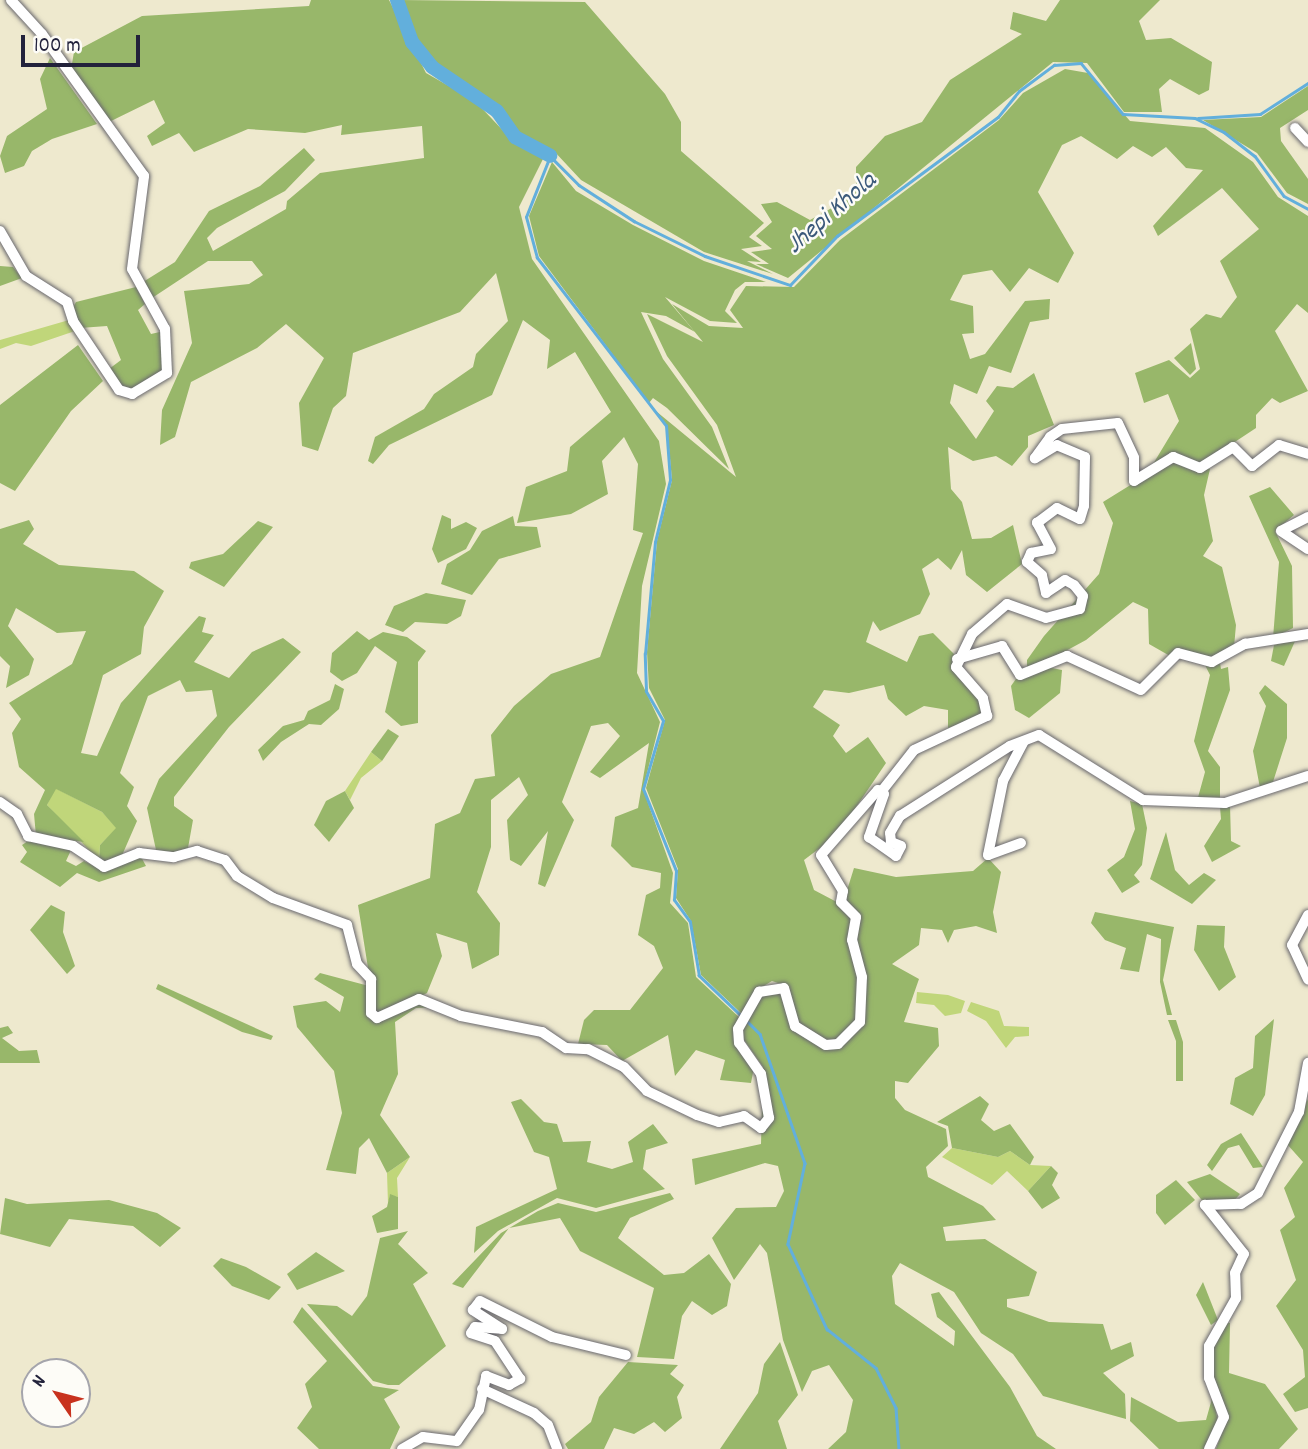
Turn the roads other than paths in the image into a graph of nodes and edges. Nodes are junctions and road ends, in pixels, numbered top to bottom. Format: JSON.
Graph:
{"nodes":[{"id":1,"x":11,"y":0,"type":"edge"},
{"id":2,"x":1294,"y":128,"type":"dead end"},
{"id":3,"x":1308,"y":142,"type":"edge"},
{"id":4,"x":0,"y":231,"type":"edge"},
{"id":5,"x":1308,"y":454,"type":"edge"},
{"id":6,"x":1308,"y":517,"type":"edge"},
{"id":7,"x":1308,"y":548,"type":"edge"},
{"id":8,"x":1308,"y":634,"type":"edge"},
{"id":9,"x":957,"y":659,"type":"junction"},
{"id":10,"x":1026,"y":739,"type":"junction"},
{"id":11,"x":1308,"y":776,"type":"edge"},
{"id":12,"x":881,"y":792,"type":"junction"},
{"id":13,"x":0,"y":802,"type":"edge"},
{"id":14,"x":1021,"y":843,"type":"dead end"},
{"id":15,"x":1308,"y":915,"type":"edge"},
{"id":16,"x":1308,"y":980,"type":"edge"},
{"id":17,"x":1308,"y":1063,"type":"edge"},
{"id":18,"x":626,"y":1355,"type":"dead end"},
{"id":19,"x":482,"y":1389,"type":"junction"},
{"id":20,"x":402,"y":1449,"type":"edge"},
{"id":21,"x":557,"y":1449,"type":"edge"},
{"id":22,"x":1209,"y":1449,"type":"edge"}],
"edges":[{"from":1,"to":4,"type":"street"},
{"from":2,"to":3,"type":"street"},
{"from":5,"to":9,"type":"street"},
{"from":6,"to":7,"type":"street"},
{"from":8,"to":9,"type":"street"},
{"from":9,"to":12,"type":"street"},
{"from":10,"to":11,"type":"street"},
{"from":10,"to":12,"type":"street"},
{"from":10,"to":14,"type":"street"},
{"from":12,"to":13,"type":"street"},
{"from":15,"to":16,"type":"street"},
{"from":17,"to":22,"type":"street"},
{"from":18,"to":19,"type":"street"},
{"from":19,"to":20,"type":"street"},
{"from":19,"to":21,"type":"street"}]}
